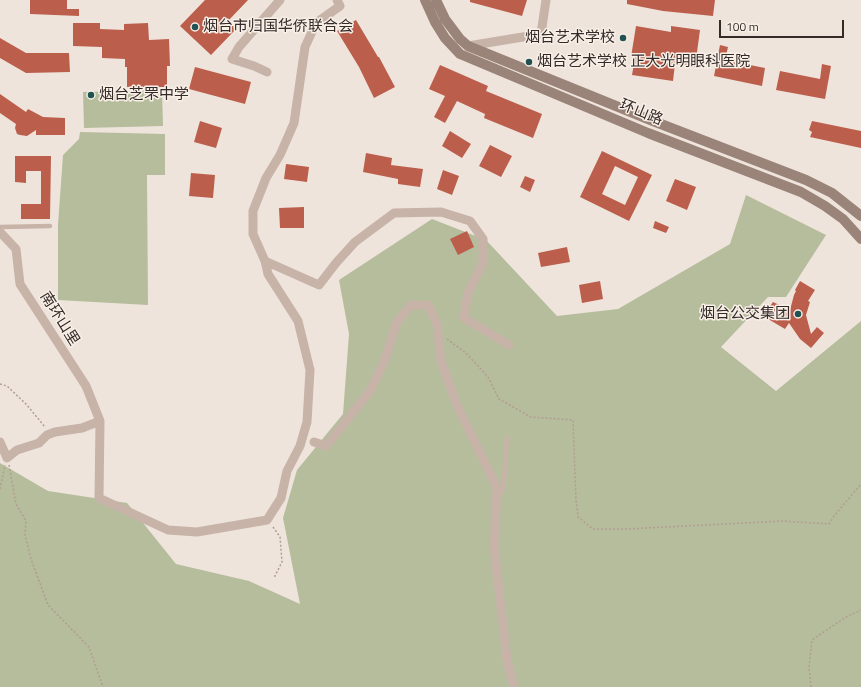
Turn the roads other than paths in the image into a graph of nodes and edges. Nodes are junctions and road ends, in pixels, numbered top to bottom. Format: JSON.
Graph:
{"nodes":[{"id":1,"x":280,"y":0,"type":"edge"},
{"id":2,"x":337,"y":0,"type":"edge"},
{"id":3,"x":425,"y":0,"type":"edge"},
{"id":4,"x":436,"y":0,"type":"edge"},
{"id":5,"x":546,"y":0,"type":"edge"},
{"id":6,"x":468,"y":46,"type":"junction"},
{"id":7,"x":267,"y":72,"type":"dead end"},
{"id":8,"x":861,"y":216,"type":"edge"},
{"id":9,"x":50,"y":226,"type":"dead end"},
{"id":10,"x":0,"y":227,"type":"edge"},
{"id":11,"x":0,"y":232,"type":"edge"},
{"id":12,"x":861,"y":239,"type":"edge"},
{"id":13,"x":265,"y":261,"type":"junction"},
{"id":14,"x":509,"y":345,"type":"dead end"},
{"id":15,"x":100,"y":421,"type":"junction"},
{"id":16,"x":507,"y":438,"type":"dead end"},
{"id":17,"x":0,"y":442,"type":"edge"},
{"id":18,"x":314,"y":442,"type":"dead end"},
{"id":19,"x":497,"y":496,"type":"junction"},
{"id":20,"x":514,"y":687,"type":"edge"}],
"edges":[{"from":1,"to":7,"type":"street"},
{"from":2,"to":13,"type":"street"},
{"from":3,"to":12,"type":"main road","name":"环山路"},
{"from":4,"to":6,"type":"main road","name":"环山路"},
{"from":5,"to":6,"type":"street"},
{"from":6,"to":8,"type":"main road","name":"环山路"},
{"from":9,"to":10,"type":"lane"},
{"from":11,"to":15,"type":"street","name":"南环山里"},
{"from":13,"to":14,"type":"street"},
{"from":13,"to":15,"type":"street"},
{"from":15,"to":17,"type":"street"},
{"from":16,"to":19,"type":"lane"},
{"from":18,"to":19,"type":"street"},
{"from":19,"to":20,"type":"street"}]}
